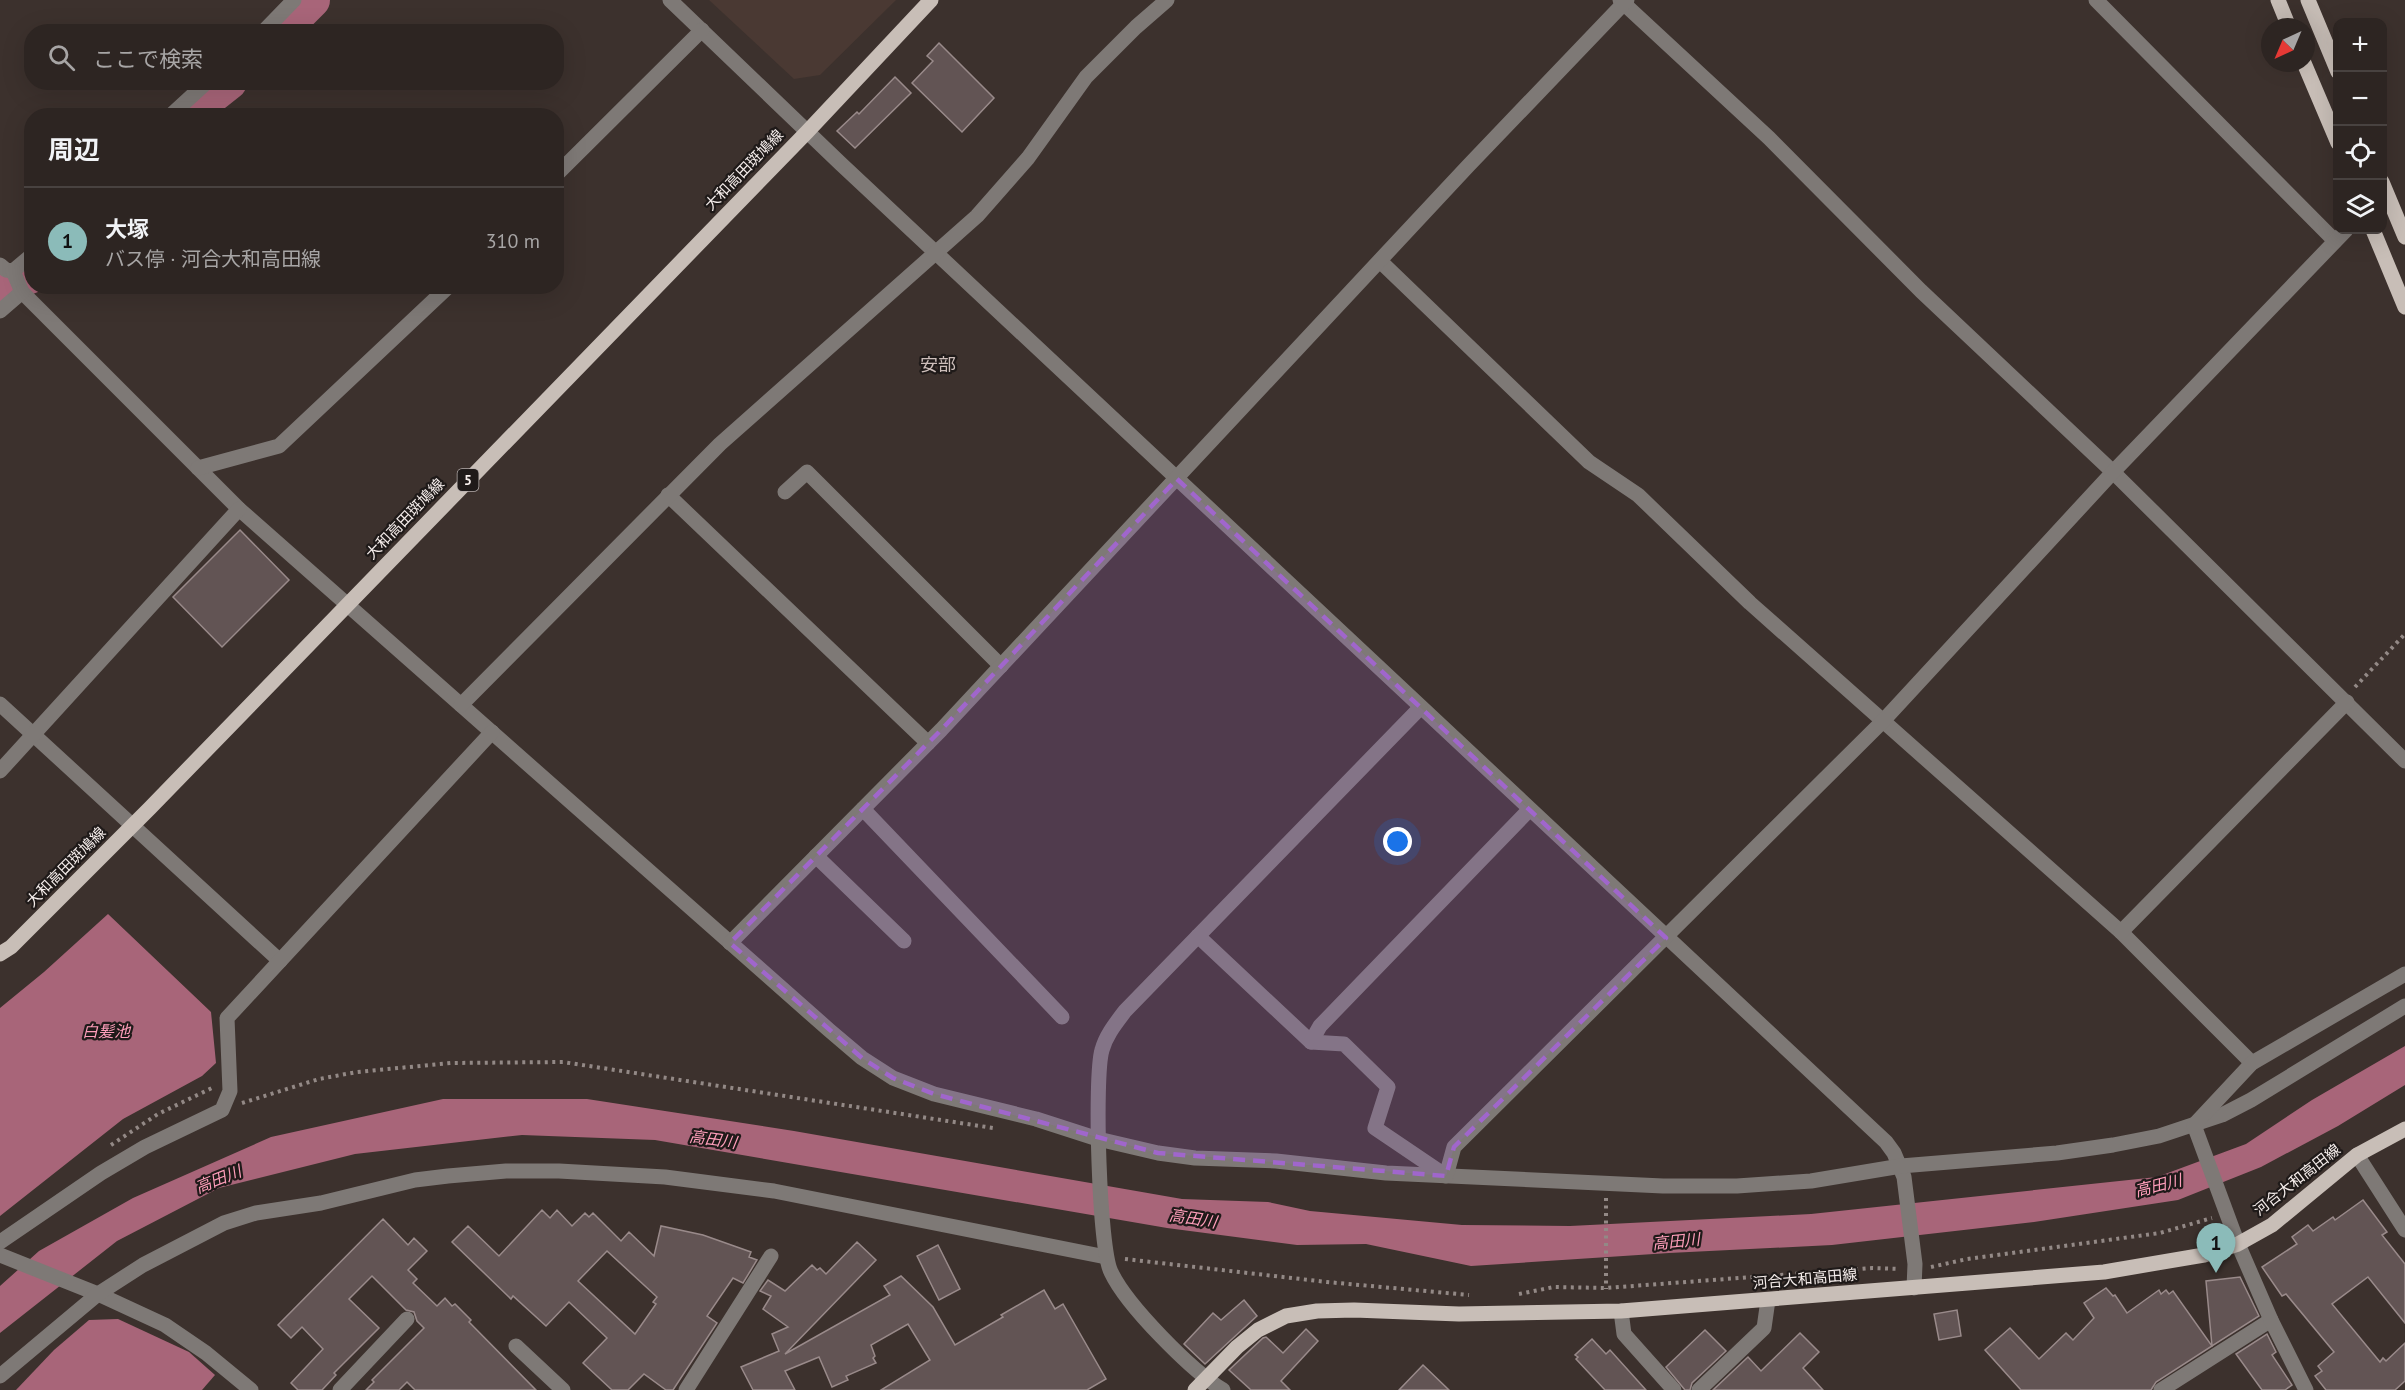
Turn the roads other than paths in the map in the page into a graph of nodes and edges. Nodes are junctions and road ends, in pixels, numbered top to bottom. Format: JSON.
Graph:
{"nodes":[{"id":1,"x":294,"y":0,"type":"edge"},
{"id":2,"x":670,"y":0,"type":"edge"},
{"id":3,"x":931,"y":0,"type":"edge"},
{"id":4,"x":1167,"y":0,"type":"edge"},
{"id":5,"x":2096,"y":0,"type":"edge"},
{"id":6,"x":2278,"y":0,"type":"edge"},
{"id":7,"x":2308,"y":0,"type":"edge"},
{"id":8,"x":1624,"y":1,"type":"edge"},
{"id":9,"x":2285,"y":18,"type":"edge"},
{"id":10,"x":271,"y":24,"type":"edge"},
{"id":11,"x":702,"y":30,"type":"junction"},
{"id":12,"x":2333,"y":62,"type":"edge"},
{"id":13,"x":2308,"y":72,"type":"edge"},
{"id":14,"x":198,"y":90,"type":"edge"},
{"id":15,"x":179,"y":108,"type":"edge"},
{"id":16,"x":807,"y":132,"type":"junction"},
{"id":17,"x":2333,"y":133,"type":"edge"},
{"id":18,"x":564,"y":167,"type":"edge"},
{"id":19,"x":2387,"y":194,"type":"edge"},
{"id":20,"x":2342,"y":234,"type":"edge"},
{"id":21,"x":2375,"y":234,"type":"edge"},
{"id":22,"x":2405,"y":237,"type":"edge"},
{"id":23,"x":2335,"y":242,"type":"junction"},
{"id":24,"x":936,"y":254,"type":"junction"},
{"id":25,"x":24,"y":261,"type":"edge"},
{"id":26,"x":1380,"y":261,"type":"junction"},
{"id":27,"x":10,"y":271,"type":"edge"},
{"id":28,"x":22,"y":292,"type":"junction"},
{"id":29,"x":440,"y":294,"type":"edge"},
{"id":30,"x":2405,"y":307,"type":"edge"},
{"id":31,"x":0,"y":311,"type":"edge"},
{"id":32,"x":198,"y":468,"type":"junction"},
{"id":33,"x":2113,"y":472,"type":"junction"},
{"id":34,"x":1177,"y":479,"type":"junction"},
{"id":35,"x":785,"y":492,"type":"dead end"},
{"id":36,"x":668,"y":495,"type":"junction"},
{"id":37,"x":239,"y":509,"type":"junction"},
{"id":38,"x":347,"y":604,"type":"junction"},
{"id":39,"x":1001,"y":666,"type":"junction"},
{"id":40,"x":2346,"y":701,"type":"junction"},
{"id":41,"x":0,"y":704,"type":"edge"},
{"id":42,"x":461,"y":705,"type":"junction"},
{"id":43,"x":1420,"y":708,"type":"junction"},
{"id":44,"x":1883,"y":721,"type":"junction"},
{"id":45,"x":492,"y":732,"type":"junction"},
{"id":46,"x":33,"y":735,"type":"junction"},
{"id":47,"x":928,"y":743,"type":"junction"},
{"id":48,"x":2405,"y":762,"type":"edge"},
{"id":49,"x":0,"y":771,"type":"edge"},
{"id":50,"x":863,"y":809,"type":"junction"},
{"id":51,"x":1529,"y":810,"type":"junction"},
{"id":52,"x":131,"y":826,"type":"junction"},
{"id":53,"x":816,"y":856,"type":"junction"},
{"id":54,"x":2121,"y":932,"type":"junction"},
{"id":55,"x":1198,"y":936,"type":"junction"},
{"id":56,"x":1666,"y":938,"type":"junction"},
{"id":57,"x":904,"y":941,"type":"dead end"},
{"id":58,"x":730,"y":943,"type":"junction"},
{"id":59,"x":0,"y":954,"type":"edge"},
{"id":60,"x":280,"y":961,"type":"junction"},
{"id":61,"x":2405,"y":974,"type":"edge"},
{"id":62,"x":2405,"y":1006,"type":"edge"},
{"id":63,"x":1062,"y":1017,"type":"dead end"},
{"id":64,"x":1311,"y":1042,"type":"junction"},
{"id":65,"x":2252,"y":1063,"type":"junction"},
{"id":66,"x":2196,"y":1128,"type":"junction"},
{"id":67,"x":2405,"y":1129,"type":"edge"},
{"id":68,"x":1099,"y":1144,"type":"junction"},
{"id":69,"x":2357,"y":1155,"type":"junction"},
{"id":70,"x":1903,"y":1172,"type":"junction"},
{"id":71,"x":1446,"y":1176,"type":"junction"},
{"id":72,"x":2405,"y":1230,"type":"edge"},
{"id":73,"x":2238,"y":1244,"type":"junction"},
{"id":74,"x":0,"y":1251,"type":"edge"},
{"id":75,"x":1105,"y":1252,"type":"junction"},
{"id":76,"x":771,"y":1256,"type":"dead end"},
{"id":77,"x":1914,"y":1288,"type":"junction"},
{"id":78,"x":98,"y":1294,"type":"junction"},
{"id":79,"x":1768,"y":1300,"type":"junction"},
{"id":80,"x":1621,"y":1311,"type":"junction"},
{"id":81,"x":407,"y":1319,"type":"dead end"},
{"id":82,"x":2271,"y":1320,"type":"junction"},
{"id":83,"x":516,"y":1346,"type":"dead end"},
{"id":84,"x":0,"y":1376,"type":"edge"},
{"id":85,"x":1200,"y":1384,"type":"edge"},
{"id":86,"x":251,"y":1390,"type":"edge"},
{"id":87,"x":340,"y":1390,"type":"edge"},
{"id":88,"x":562,"y":1390,"type":"edge"},
{"id":89,"x":686,"y":1390,"type":"edge"},
{"id":90,"x":1224,"y":1390,"type":"edge"},
{"id":91,"x":1674,"y":1390,"type":"edge"},
{"id":92,"x":1699,"y":1390,"type":"edge"},
{"id":93,"x":2161,"y":1390,"type":"edge"},
{"id":94,"x":2306,"y":1390,"type":"edge"}],
"edges":[{"from":1,"to":10,"type":"street"},
{"from":2,"to":11,"type":"street"},
{"from":3,"to":16,"type":"main road","name":"大和高田斑鳩線","number":"5"},
{"from":4,"to":24,"type":"street"},
{"from":5,"to":23,"type":"street"},
{"from":6,"to":9,"type":"main road"},
{"from":7,"to":12,"type":"main road"},
{"from":8,"to":26,"type":"street"},
{"from":8,"to":33,"type":"street"},
{"from":11,"to":16,"type":"street"},
{"from":11,"to":18,"type":"street"},
{"from":13,"to":17,"type":"main road"},
{"from":14,"to":15,"type":"street"},
{"from":16,"to":24,"type":"street"},
{"from":16,"to":38,"type":"main road","name":"大和高田斑鳩線","number":"5"},
{"from":19,"to":22,"type":"main road"},
{"from":20,"to":23,"type":"street"},
{"from":21,"to":30,"type":"main road"},
{"from":23,"to":33,"type":"street"},
{"from":24,"to":34,"type":"street"},
{"from":24,"to":36,"type":"street"},
{"from":25,"to":27,"type":"street"},
{"from":26,"to":34,"type":"street"},
{"from":26,"to":44,"type":"street"},
{"from":27,"to":28,"type":"street"},
{"from":28,"to":31,"type":"street"},
{"from":28,"to":32,"type":"street"},
{"from":29,"to":32,"type":"street"},
{"from":32,"to":37,"type":"street"},
{"from":33,"to":40,"type":"street"},
{"from":33,"to":44,"type":"street"},
{"from":34,"to":39,"type":"street"},
{"from":34,"to":43,"type":"street"},
{"from":35,"to":39,"type":"street"},
{"from":36,"to":42,"type":"street"},
{"from":36,"to":47,"type":"street"},
{"from":37,"to":38,"type":"street"},
{"from":37,"to":46,"type":"street"},
{"from":38,"to":42,"type":"street"},
{"from":38,"to":52,"type":"main road","name":"大和高田斑鳩線","number":"5"},
{"from":39,"to":47,"type":"street"},
{"from":40,"to":48,"type":"street"},
{"from":40,"to":54,"type":"street"},
{"from":41,"to":46,"type":"street"},
{"from":42,"to":45,"type":"street"},
{"from":43,"to":51,"type":"street"},
{"from":43,"to":55,"type":"street"},
{"from":44,"to":54,"type":"street"},
{"from":44,"to":56,"type":"street"},
{"from":45,"to":58,"type":"street"},
{"from":45,"to":60,"type":"street"},
{"from":46,"to":49,"type":"street"},
{"from":46,"to":52,"type":"street"},
{"from":47,"to":50,"type":"street"},
{"from":50,"to":53,"type":"street"},
{"from":50,"to":63,"type":"street"},
{"from":51,"to":56,"type":"street"},
{"from":51,"to":64,"type":"street"},
{"from":52,"to":59,"type":"main road","name":"大和高田斑鳩線","number":"5"},
{"from":52,"to":60,"type":"street"},
{"from":53,"to":57,"type":"street"},
{"from":53,"to":58,"type":"street"},
{"from":54,"to":65,"type":"street"},
{"from":55,"to":64,"type":"street"},
{"from":55,"to":68,"type":"street"},
{"from":56,"to":70,"type":"street"},
{"from":56,"to":71,"type":"street"},
{"from":58,"to":68,"type":"street"},
{"from":60,"to":74,"type":"street"},
{"from":61,"to":65,"type":"street"},
{"from":62,"to":66,"type":"street"},
{"from":64,"to":71,"type":"street"},
{"from":65,"to":66,"type":"street"},
{"from":66,"to":70,"type":"street"},
{"from":66,"to":73,"type":"street"},
{"from":67,"to":69,"type":"main road","name":"河合大和高田線"},
{"from":68,"to":71,"type":"street"},
{"from":68,"to":75,"type":"street"},
{"from":69,"to":72,"type":"street"},
{"from":69,"to":73,"type":"main road","name":"河合大和高田線"},
{"from":70,"to":71,"type":"street"},
{"from":70,"to":77,"type":"street"},
{"from":73,"to":77,"type":"main road","name":"河合大和高田線"},
{"from":73,"to":82,"type":"street"},
{"from":74,"to":78,"type":"street"},
{"from":75,"to":78,"type":"street"},
{"from":75,"to":85,"type":"street"},
{"from":76,"to":89,"type":"street"},
{"from":77,"to":79,"type":"main road","name":"河合大和高田線"},
{"from":78,"to":84,"type":"street"},
{"from":78,"to":86,"type":"street"},
{"from":79,"to":80,"type":"main road","name":"河合大和高田線"},
{"from":79,"to":92,"type":"street"},
{"from":80,"to":85,"type":"main road","name":"河合大和高田線"},
{"from":80,"to":91,"type":"street"},
{"from":81,"to":87,"type":"street"},
{"from":82,"to":93,"type":"street"},
{"from":82,"to":94,"type":"street"},
{"from":83,"to":88,"type":"street"},
{"from":85,"to":90,"type":"street"}]}
